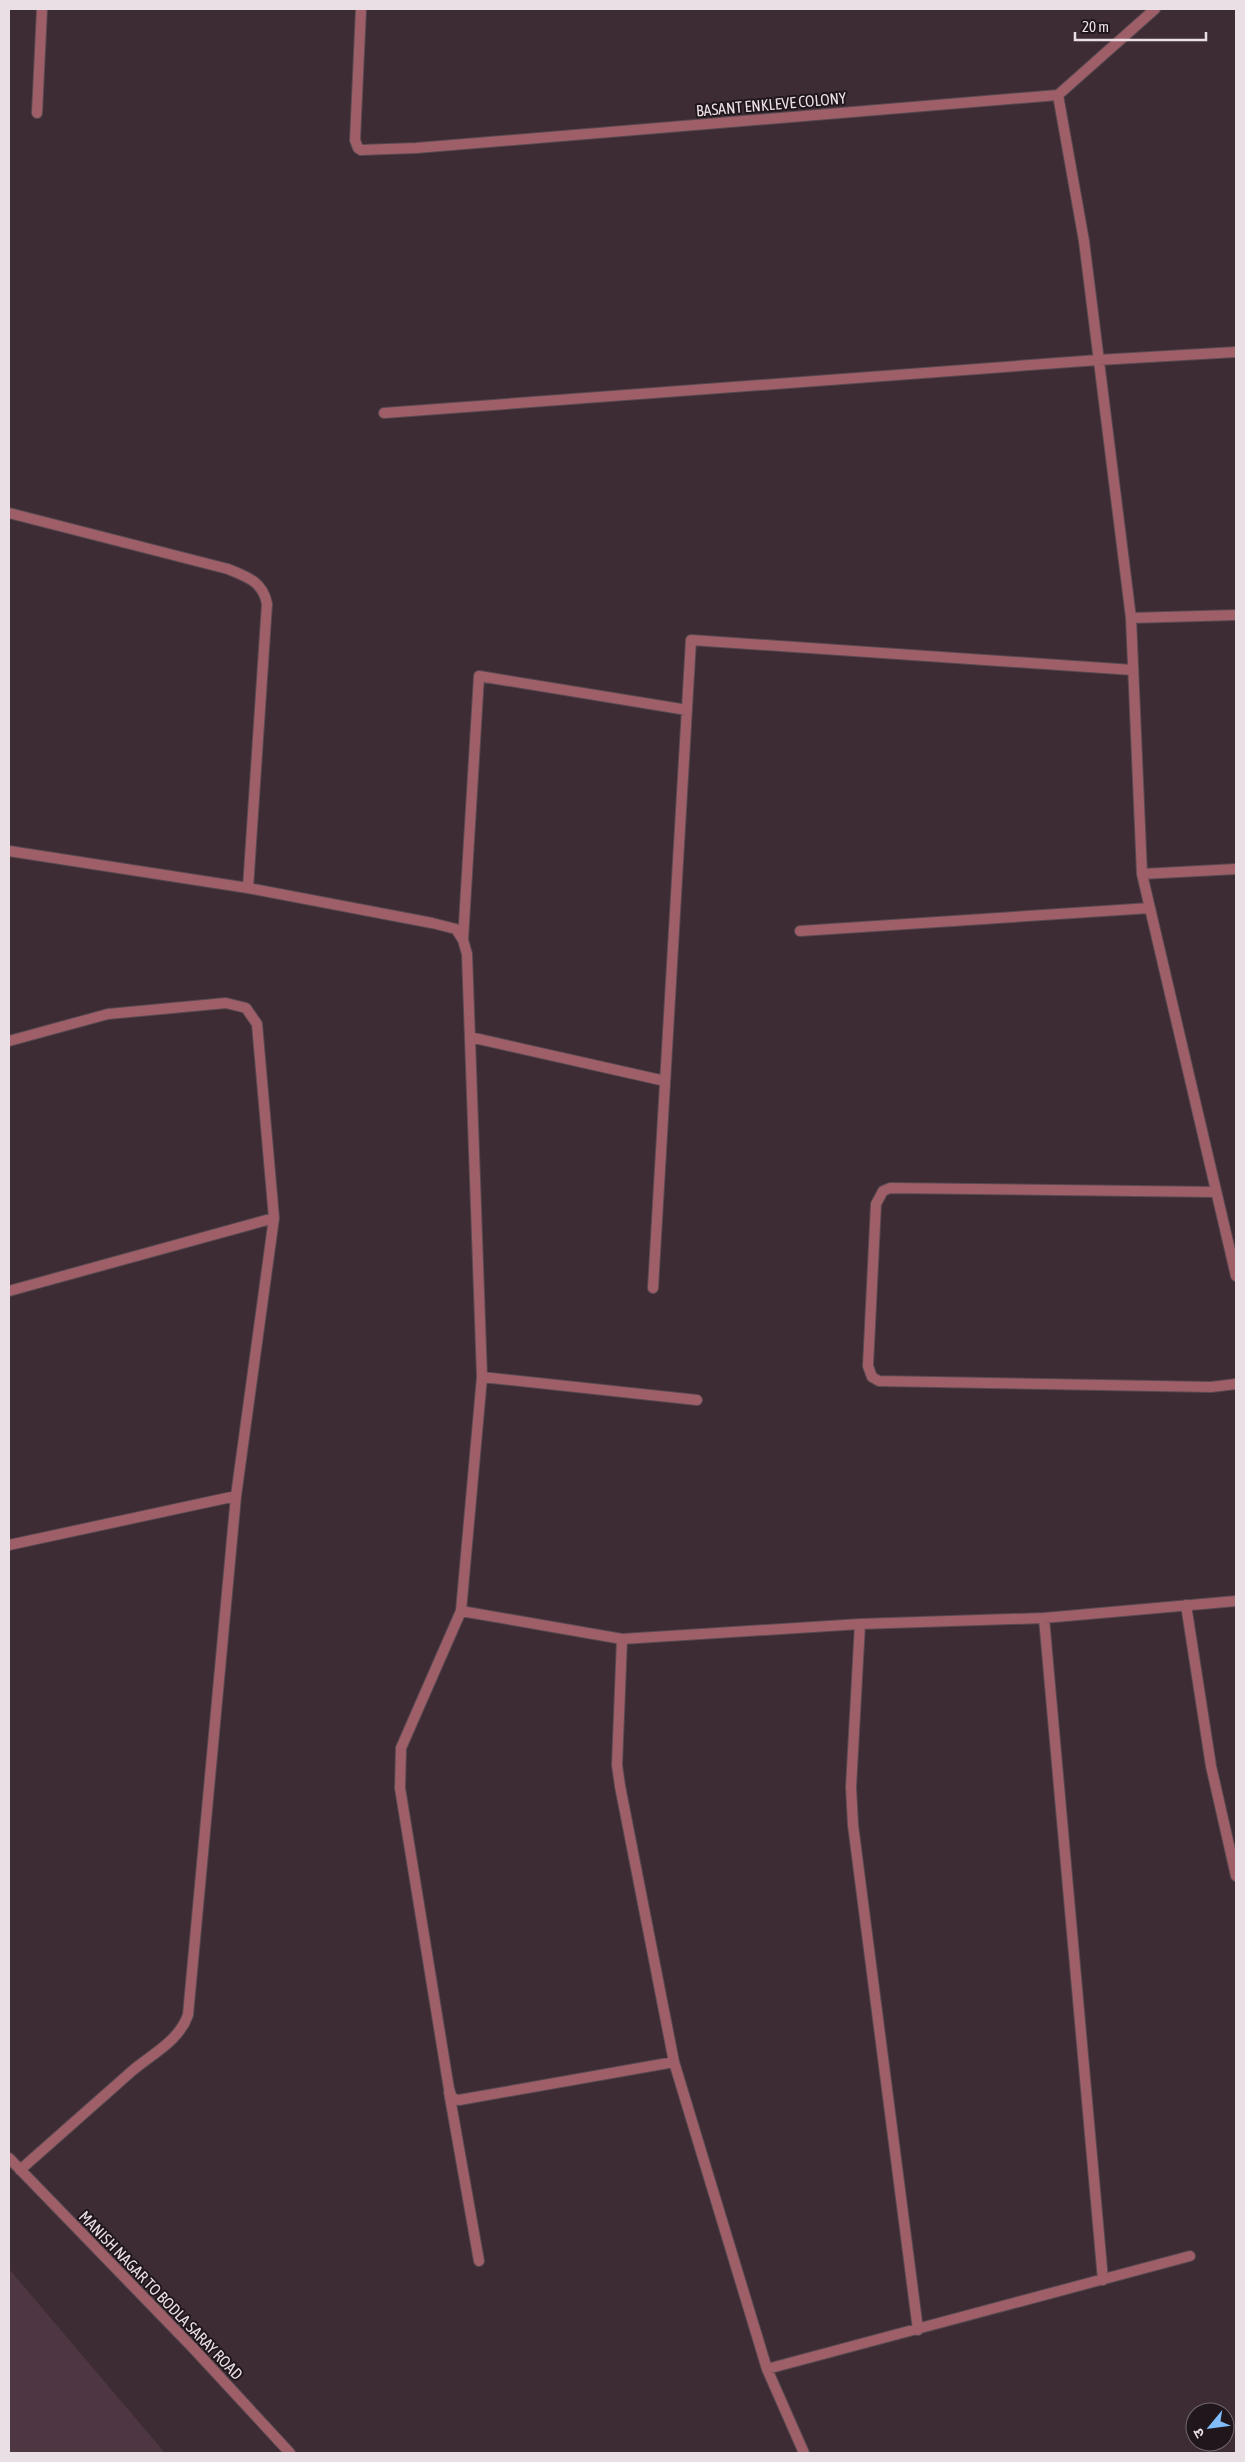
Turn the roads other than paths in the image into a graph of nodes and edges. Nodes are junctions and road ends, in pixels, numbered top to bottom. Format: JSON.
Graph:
{"nodes":[{"id":1,"x":42,"y":9,"type":"edge"},
{"id":2,"x":361,"y":9,"type":"edge"},
{"id":3,"x":1155,"y":9,"type":"edge"},
{"id":4,"x":1058,"y":95,"type":"junction"},
{"id":5,"x":37,"y":113,"type":"dead end"},
{"id":6,"x":1236,"y":352,"type":"edge"},
{"id":7,"x":1098,"y":360,"type":"junction"},
{"id":8,"x":384,"y":413,"type":"dead end"},
{"id":9,"x":9,"y":513,"type":"edge"},
{"id":10,"x":1236,"y":615,"type":"edge"},
{"id":11,"x":1130,"y":618,"type":"junction"},
{"id":12,"x":1132,"y":670,"type":"junction"},
{"id":13,"x":687,"y":710,"type":"junction"},
{"id":14,"x":9,"y":851,"type":"edge"},
{"id":15,"x":1236,"y":869,"type":"edge"},
{"id":16,"x":1142,"y":874,"type":"junction"},
{"id":17,"x":248,"y":888,"type":"junction"},
{"id":18,"x":1150,"y":908,"type":"junction"},
{"id":19,"x":800,"y":931,"type":"dead end"},
{"id":20,"x":463,"y":940,"type":"junction"},
{"id":21,"x":470,"y":1037,"type":"junction"},
{"id":22,"x":9,"y":1041,"type":"edge"},
{"id":23,"x":665,"y":1082,"type":"junction"},
{"id":24,"x":1216,"y":1192,"type":"junction"},
{"id":25,"x":274,"y":1218,"type":"junction"},
{"id":26,"x":1236,"y":1276,"type":"edge"},
{"id":27,"x":653,"y":1288,"type":"dead end"},
{"id":28,"x":9,"y":1291,"type":"edge"},
{"id":29,"x":482,"y":1377,"type":"junction"},
{"id":30,"x":1236,"y":1384,"type":"edge"},
{"id":31,"x":697,"y":1400,"type":"dead end"},
{"id":32,"x":236,"y":1496,"type":"junction"},
{"id":33,"x":9,"y":1545,"type":"edge"},
{"id":34,"x":1236,"y":1601,"type":"edge"},
{"id":35,"x":1186,"y":1606,"type":"junction"},
{"id":36,"x":461,"y":1611,"type":"junction"},
{"id":37,"x":1044,"y":1618,"type":"junction"},
{"id":38,"x":860,"y":1624,"type":"junction"},
{"id":39,"x":622,"y":1639,"type":"junction"},
{"id":40,"x":1236,"y":1876,"type":"edge"},
{"id":41,"x":674,"y":2062,"type":"junction"},
{"id":42,"x":449,"y":2089,"type":"junction"},
{"id":43,"x":9,"y":2158,"type":"edge"},
{"id":44,"x":20,"y":2170,"type":"junction"},
{"id":45,"x":1190,"y":2256,"type":"dead end"},
{"id":46,"x":479,"y":2261,"type":"dead end"},
{"id":47,"x":1103,"y":2280,"type":"junction"},
{"id":48,"x":918,"y":2330,"type":"junction"},
{"id":49,"x":766,"y":2370,"type":"junction"},
{"id":50,"x":290,"y":2453,"type":"edge"},
{"id":51,"x":804,"y":2453,"type":"edge"}],
"edges":[{"from":1,"to":5,"type":"street"},
{"from":2,"to":4,"type":"street","name":"BASANT ENKLEVE COLONY"},
{"from":3,"to":4,"type":"street"},
{"from":4,"to":7,"type":"street"},
{"from":6,"to":7,"type":"street"},
{"from":7,"to":8,"type":"street"},
{"from":7,"to":11,"type":"street"},
{"from":9,"to":17,"type":"street"},
{"from":10,"to":11,"type":"street"},
{"from":11,"to":12,"type":"street"},
{"from":12,"to":13,"type":"street"},
{"from":12,"to":16,"type":"street"},
{"from":13,"to":20,"type":"street"},
{"from":13,"to":23,"type":"street"},
{"from":14,"to":17,"type":"street"},
{"from":15,"to":16,"type":"street"},
{"from":16,"to":18,"type":"street"},
{"from":17,"to":20,"type":"street"},
{"from":18,"to":19,"type":"street"},
{"from":18,"to":24,"type":"street"},
{"from":20,"to":21,"type":"street"},
{"from":21,"to":23,"type":"street"},
{"from":21,"to":29,"type":"street"},
{"from":22,"to":25,"type":"street"},
{"from":23,"to":27,"type":"street"},
{"from":24,"to":26,"type":"street"},
{"from":24,"to":30,"type":"street"},
{"from":25,"to":28,"type":"street"},
{"from":25,"to":32,"type":"street"},
{"from":29,"to":31,"type":"street"},
{"from":29,"to":36,"type":"street"},
{"from":32,"to":33,"type":"street"},
{"from":32,"to":44,"type":"street"},
{"from":34,"to":35,"type":"street"},
{"from":35,"to":37,"type":"street"},
{"from":35,"to":40,"type":"street"},
{"from":36,"to":39,"type":"street"},
{"from":36,"to":42,"type":"street"},
{"from":37,"to":38,"type":"street"},
{"from":37,"to":47,"type":"street"},
{"from":38,"to":39,"type":"street"},
{"from":38,"to":48,"type":"street"},
{"from":39,"to":41,"type":"street"},
{"from":41,"to":42,"type":"street"},
{"from":41,"to":49,"type":"street"},
{"from":42,"to":46,"type":"street"},
{"from":43,"to":44,"type":"street","name":"MANISH NAGAR TO BODLA SARAY ROAD"},
{"from":44,"to":50,"type":"street","name":"MANISH NAGAR TO BODLA SARAY ROAD"},
{"from":45,"to":47,"type":"street"},
{"from":47,"to":48,"type":"street"},
{"from":48,"to":49,"type":"street"},
{"from":49,"to":51,"type":"street"}]}
